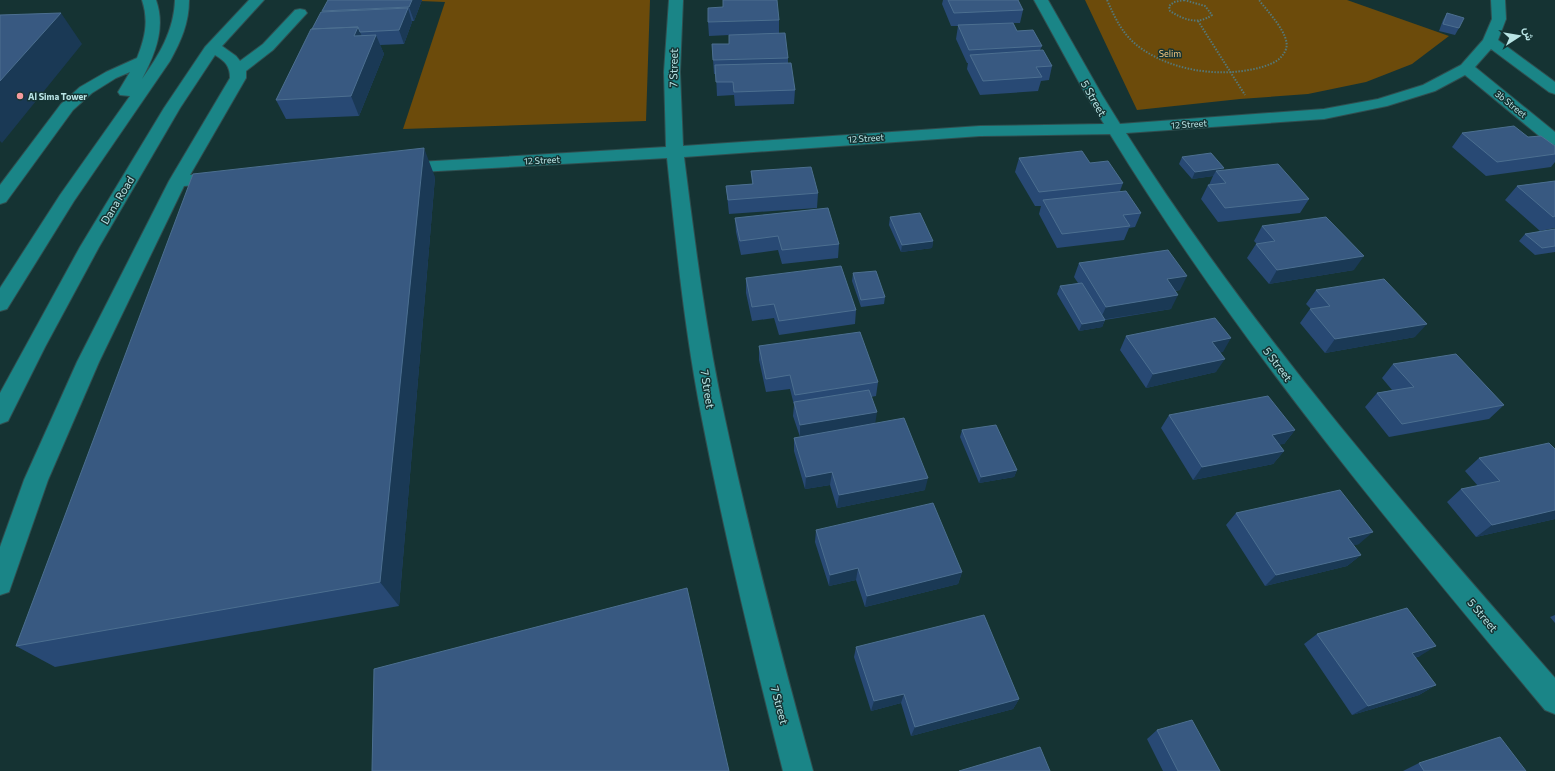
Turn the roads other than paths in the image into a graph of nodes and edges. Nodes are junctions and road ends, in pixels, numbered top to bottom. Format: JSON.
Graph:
{"nodes":[{"id":1,"x":149,"y":0,"type":"edge"},
{"id":2,"x":182,"y":0,"type":"edge"},
{"id":3,"x":257,"y":0,"type":"edge"},
{"id":4,"x":676,"y":0,"type":"edge"},
{"id":5,"x":1041,"y":0,"type":"edge"},
{"id":6,"x":1498,"y":0,"type":"edge"},
{"id":7,"x":300,"y":13,"type":"dead end"},
{"id":8,"x":1490,"y":41,"type":"junction"},
{"id":9,"x":212,"y":47,"type":"junction"},
{"id":10,"x":143,"y":61,"type":"junction"},
{"id":11,"x":1466,"y":68,"type":"junction"},
{"id":12,"x":239,"y":69,"type":"junction"},
{"id":13,"x":1555,"y":89,"type":"edge"},
{"id":14,"x":1113,"y":129,"type":"junction"},
{"id":15,"x":1555,"y":140,"type":"edge"},
{"id":16,"x":675,"y":152,"type":"junction"},
{"id":17,"x":383,"y":169,"type":"edge"},
{"id":18,"x":234,"y":178,"type":"edge"},
{"id":19,"x":178,"y":181,"type":"junction"},
{"id":20,"x":0,"y":198,"type":"edge"},
{"id":21,"x":66,"y":199,"type":"junction"},
{"id":22,"x":0,"y":304,"type":"edge"},
{"id":23,"x":0,"y":415,"type":"edge"},
{"id":24,"x":0,"y":583,"type":"edge"},
{"id":25,"x":1555,"y":700,"type":"edge"},
{"id":26,"x":798,"y":771,"type":"edge"}],
"edges":[{"from":1,"to":10,"type":"street"},
{"from":2,"to":21,"type":"street"},
{"from":3,"to":9,"type":"street","name":"Dana Road"},
{"from":4,"to":16,"type":"street","name":"7 Street"},
{"from":5,"to":14,"type":"street","name":"5 Street"},
{"from":6,"to":8,"type":"street","name":"12 Street"},
{"from":7,"to":12,"type":"street"},
{"from":8,"to":11,"type":"street","name":"12 Street"},
{"from":8,"to":13,"type":"street"},
{"from":9,"to":12,"type":"street"},
{"from":9,"to":23,"type":"street","name":"Dana Road"},
{"from":10,"to":20,"type":"street"},
{"from":10,"to":21,"type":"street"},
{"from":11,"to":14,"type":"street","name":"12 Street"},
{"from":11,"to":15,"type":"street","name":"3b Street"},
{"from":12,"to":19,"type":"street"},
{"from":14,"to":16,"type":"street","name":"12 Street"},
{"from":14,"to":25,"type":"street","name":"5 Street"},
{"from":16,"to":17,"type":"street","name":"12 Street"},
{"from":16,"to":26,"type":"street","name":"7 Street"},
{"from":18,"to":19,"type":"street"},
{"from":19,"to":24,"type":"street"},
{"from":21,"to":22,"type":"street"}]}
